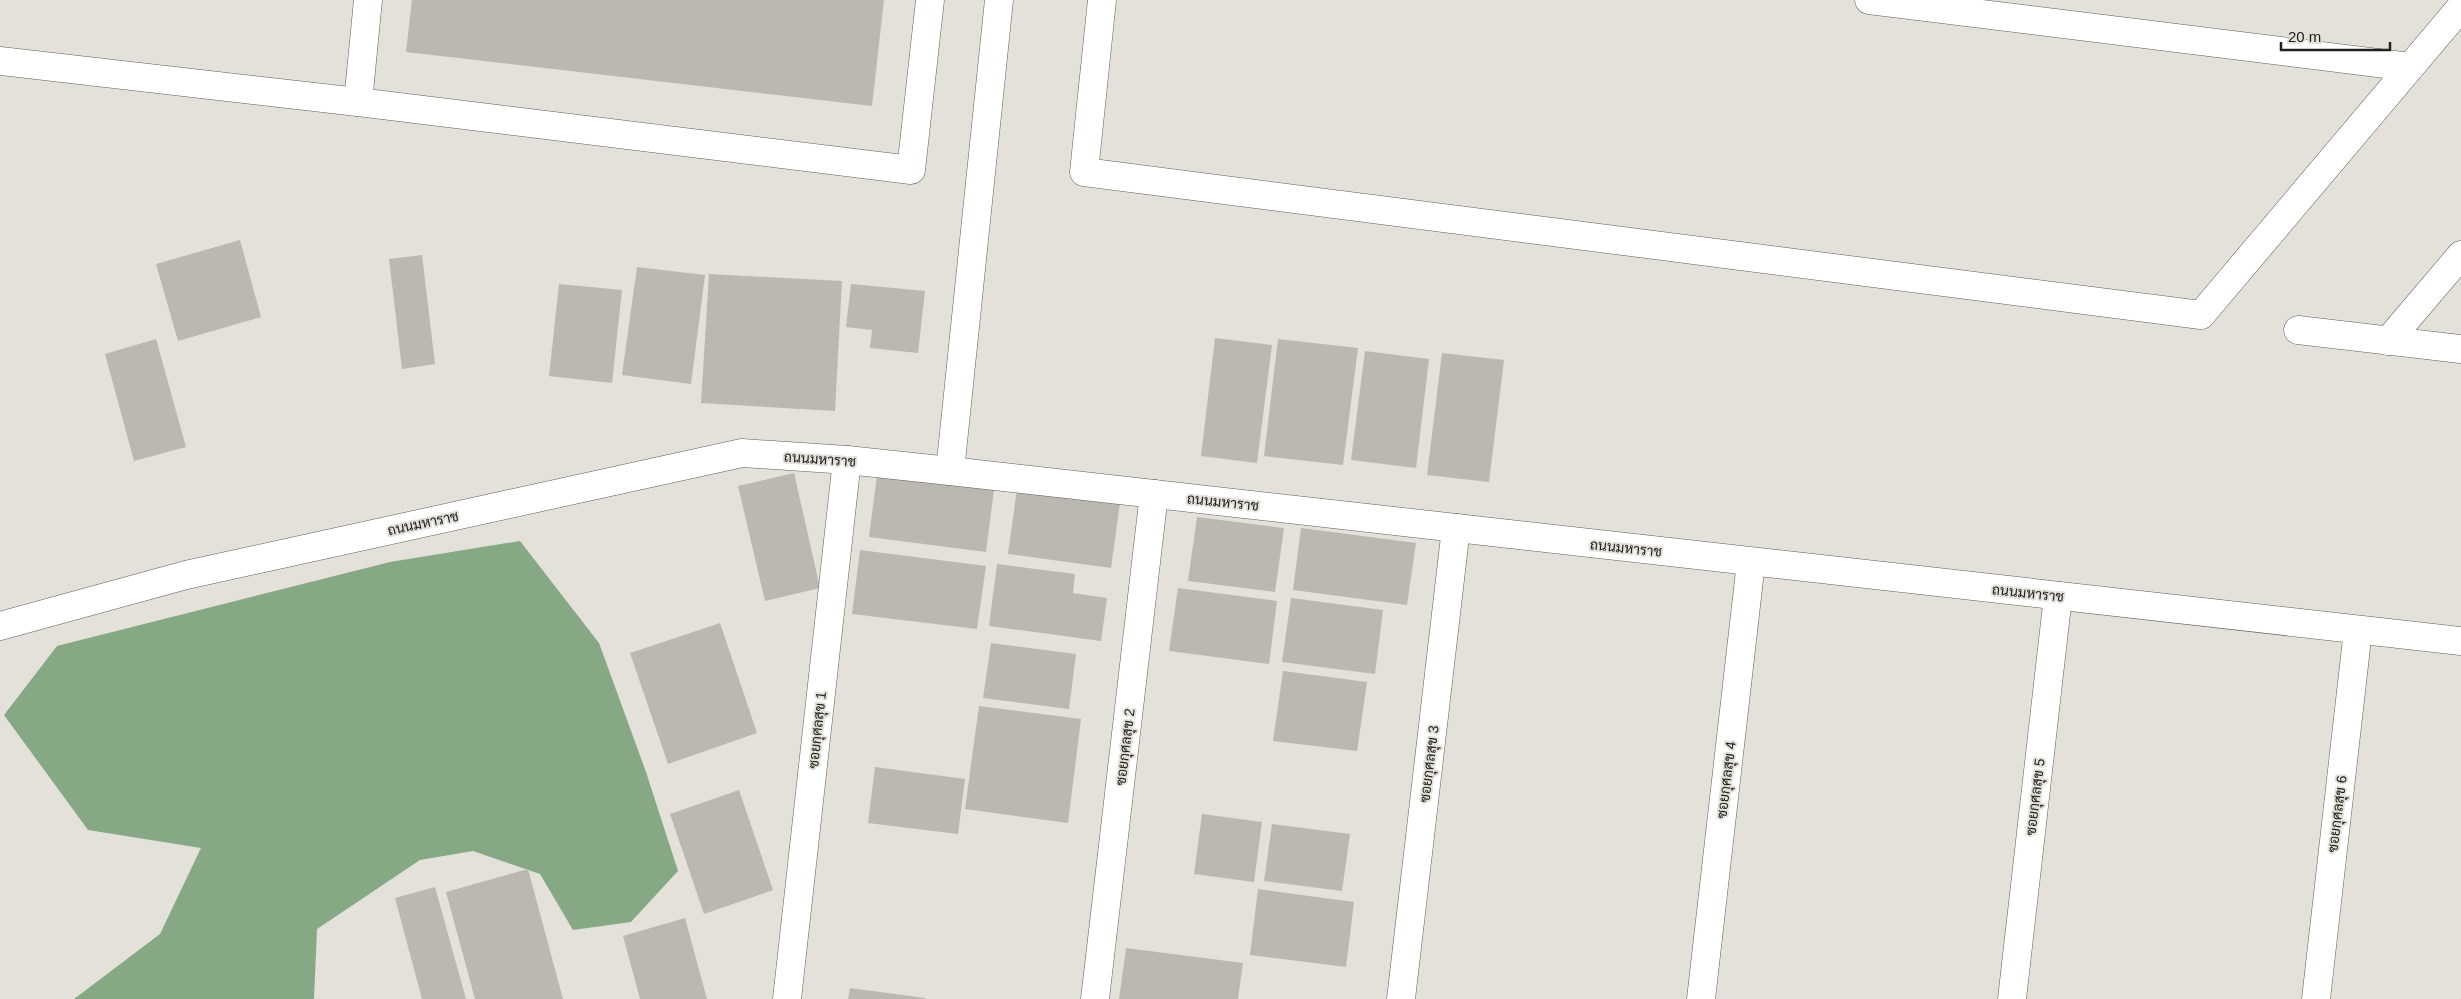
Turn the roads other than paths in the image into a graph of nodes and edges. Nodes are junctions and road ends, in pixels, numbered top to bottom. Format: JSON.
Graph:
{"nodes":[{"id":1,"x":368,"y":0,"type":"edge"},
{"id":2,"x":930,"y":0,"type":"edge"},
{"id":3,"x":999,"y":0,"type":"edge"},
{"id":4,"x":1102,"y":0,"type":"edge"},
{"id":5,"x":1869,"y":0,"type":"edge"},
{"id":6,"x":2461,"y":7,"type":"edge"},
{"id":7,"x":0,"y":61,"type":"edge"},
{"id":8,"x":2410,"y":67,"type":"junction"},
{"id":9,"x":358,"y":102,"type":"junction"},
{"id":10,"x":2461,"y":255,"type":"edge"},
{"id":11,"x":2298,"y":330,"type":"dead end"},
{"id":12,"x":2388,"y":341,"type":"junction"},
{"id":13,"x":2461,"y":349,"type":"edge"},
{"id":14,"x":847,"y":460,"type":"junction"},
{"id":15,"x":950,"y":471,"type":"junction"},
{"id":16,"x":1154,"y":494,"type":"junction"},
{"id":17,"x":1456,"y":528,"type":"junction"},
{"id":18,"x":1751,"y":562,"type":"junction"},
{"id":19,"x":2058,"y":596,"type":"junction"},
{"id":20,"x":0,"y":626,"type":"edge"},
{"id":21,"x":2358,"y":630,"type":"junction"},
{"id":22,"x":2461,"y":641,"type":"edge"},
{"id":23,"x":787,"y":999,"type":"edge"},
{"id":24,"x":1095,"y":999,"type":"edge"},
{"id":25,"x":1401,"y":999,"type":"edge"},
{"id":26,"x":1701,"y":999,"type":"edge"},
{"id":27,"x":2012,"y":999,"type":"edge"},
{"id":28,"x":2316,"y":999,"type":"edge"}],
"edges":[{"from":1,"to":9,"type":"street"},
{"from":2,"to":9,"type":"street"},
{"from":3,"to":15,"type":"street"},
{"from":4,"to":8,"type":"street"},
{"from":5,"to":8,"type":"street"},
{"from":6,"to":8,"type":"street"},
{"from":7,"to":9,"type":"street"},
{"from":10,"to":12,"type":"street"},
{"from":11,"to":12,"type":"street"},
{"from":12,"to":13,"type":"street"},
{"from":14,"to":15,"type":"street","name":"ถนนมหาราช"},
{"from":14,"to":20,"type":"street","name":"ถนนมหาราช"},
{"from":14,"to":23,"type":"street","name":"ซอยกุศลสุข 1"},
{"from":15,"to":16,"type":"street","name":"ถนนมหาราช"},
{"from":16,"to":17,"type":"street","name":"ถนนมหาราช"},
{"from":16,"to":24,"type":"street","name":"ซอยกุศลสุข 2"},
{"from":17,"to":18,"type":"street","name":"ถนนมหาราช"},
{"from":17,"to":25,"type":"street","name":"ซอยกุศลสุข 3"},
{"from":18,"to":19,"type":"street","name":"ถนนมหาราช"},
{"from":18,"to":26,"type":"street","name":"ซอยกุศลสุข 4"},
{"from":19,"to":21,"type":"street","name":"ถนนมหาราช"},
{"from":19,"to":27,"type":"street","name":"ซอยกุศลสุข 5"},
{"from":21,"to":22,"type":"street","name":"ถนนมหาราช"},
{"from":21,"to":28,"type":"street","name":"ซอยกุศลสุข 6"}]}
